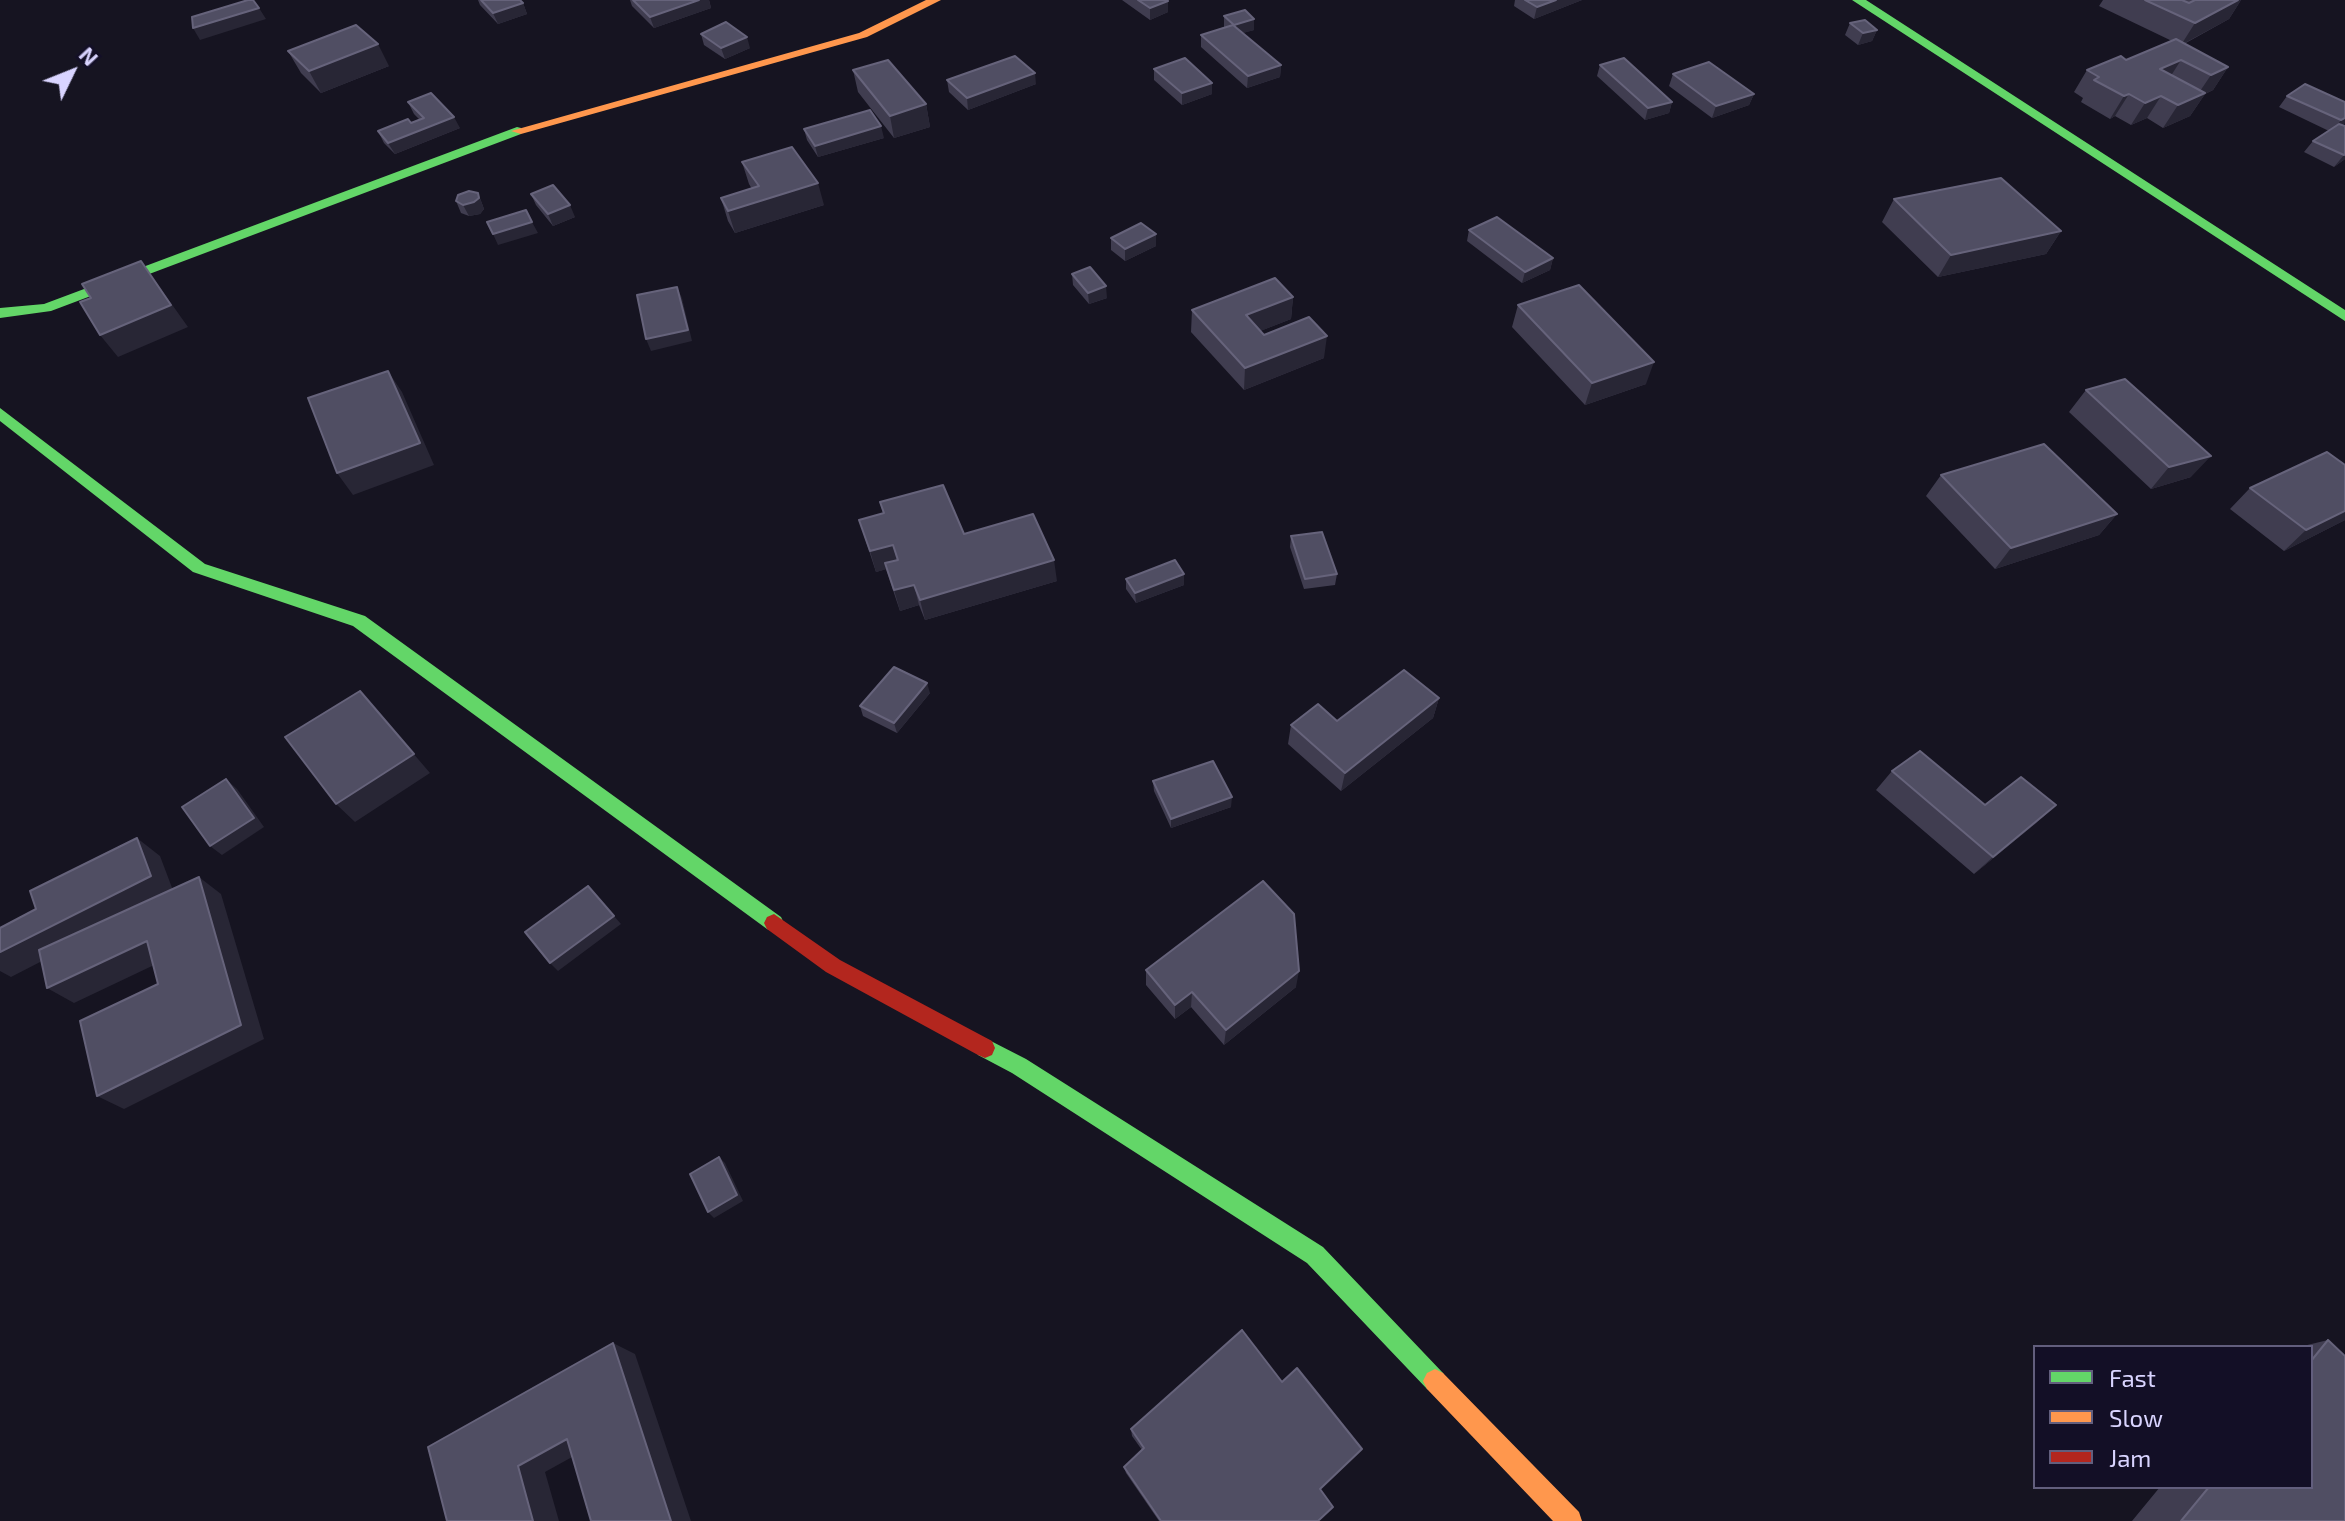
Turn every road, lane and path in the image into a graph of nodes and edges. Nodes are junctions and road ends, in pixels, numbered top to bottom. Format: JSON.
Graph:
{"nodes":[{"id":1,"x":935,"y":0,"type":"edge"},
{"id":2,"x":1858,"y":0,"type":"edge"},
{"id":3,"x":0,"y":313,"type":"edge"},
{"id":4,"x":2345,"y":316,"type":"edge"},
{"id":5,"x":0,"y":413,"type":"edge"},
{"id":6,"x":1570,"y":1521,"type":"edge"}],
"edges":[{"from":1,"to":3,"type":"street"},
{"from":2,"to":4,"type":"street"},
{"from":5,"to":6,"type":"street"}]}
